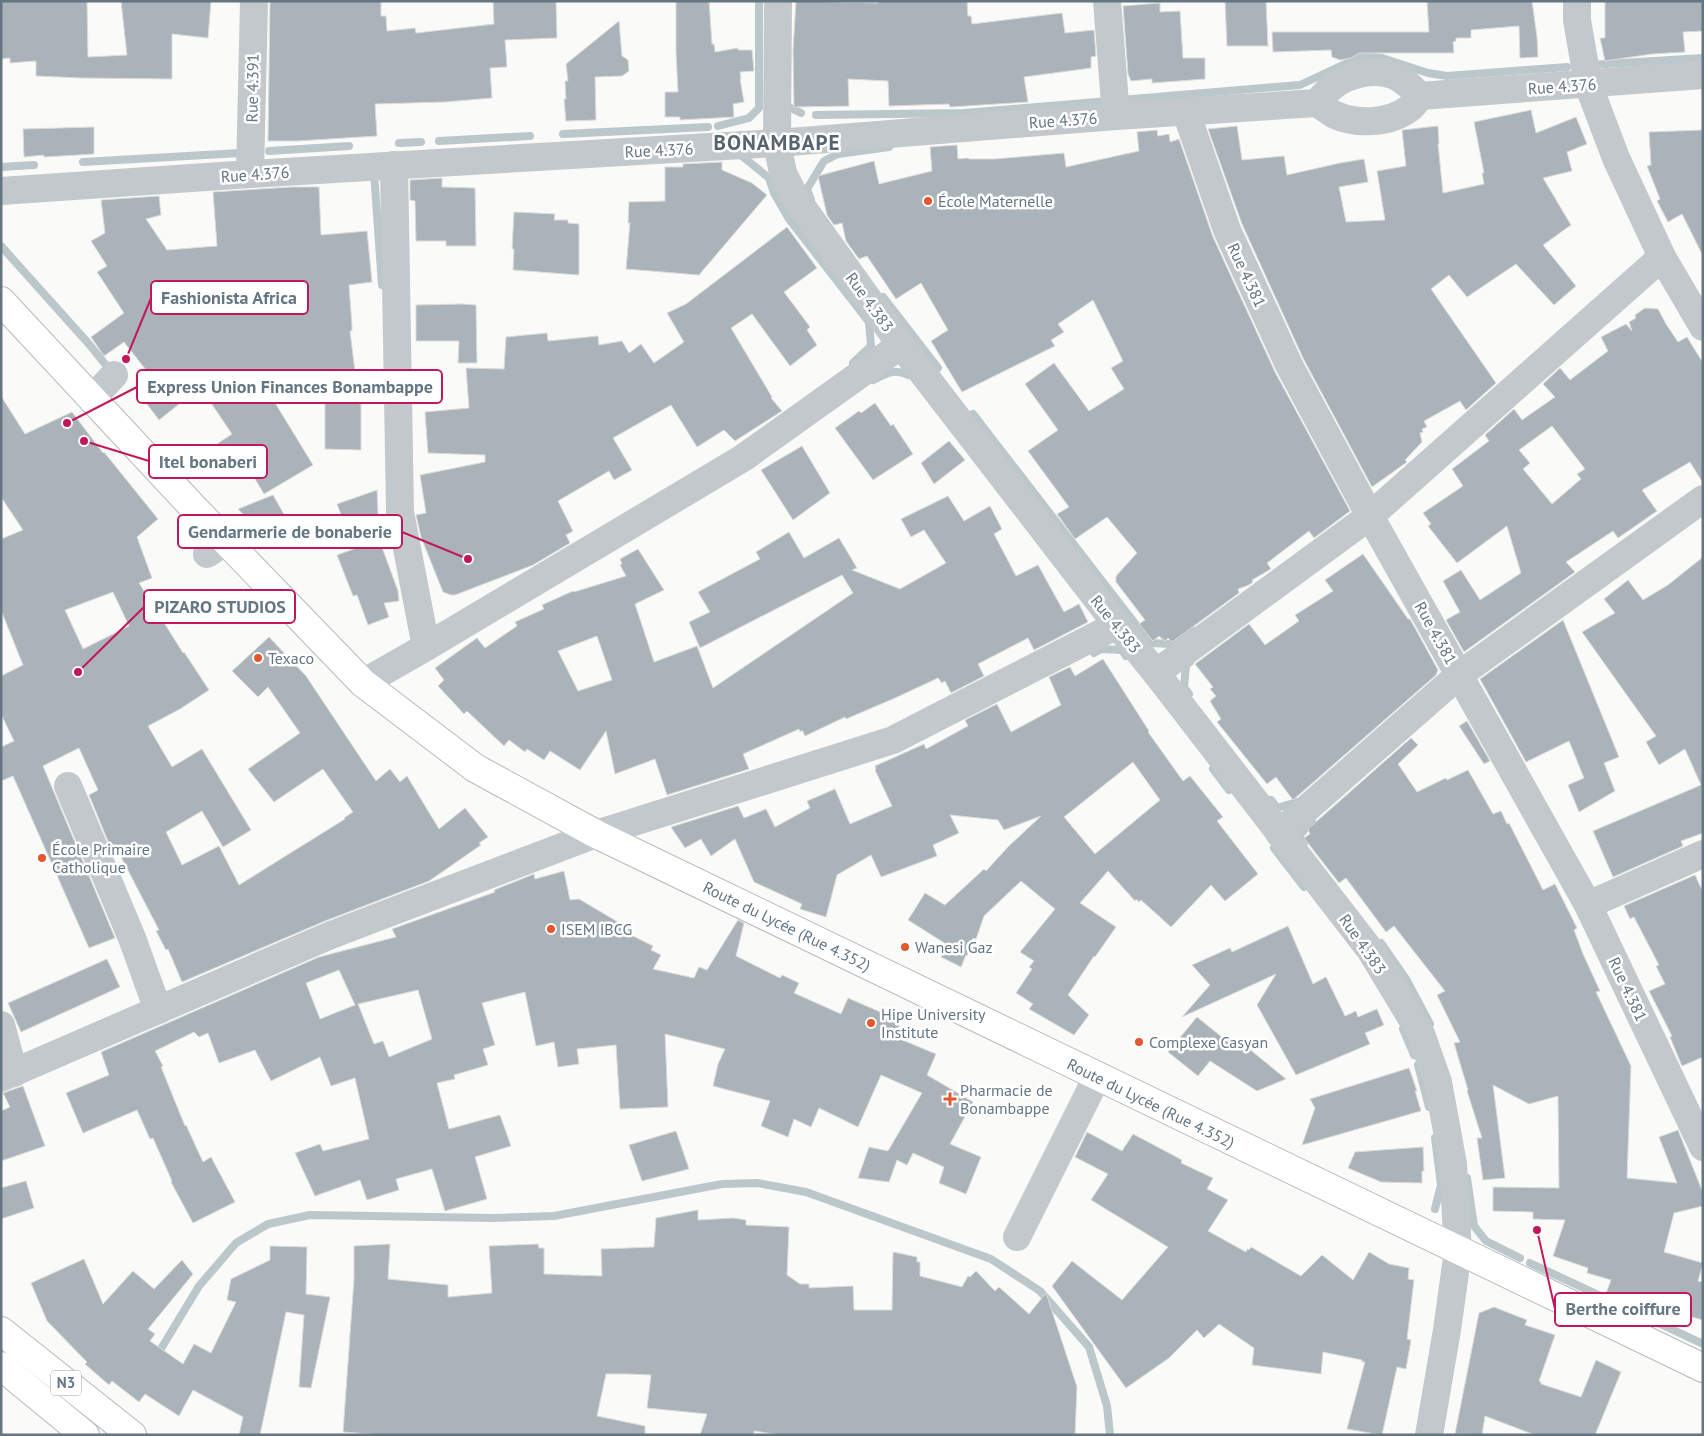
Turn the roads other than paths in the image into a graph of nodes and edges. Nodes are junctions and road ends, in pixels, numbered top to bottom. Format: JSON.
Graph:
{"nodes":[{"id":1,"x":254,"y":1,"type":"edge"},
{"id":2,"x":778,"y":1,"type":"edge"},
{"id":3,"x":1107,"y":1,"type":"edge"},
{"id":4,"x":1577,"y":1,"type":"edge"},
{"id":5,"x":1703,"y":75,"type":"edge"},
{"id":6,"x":1588,"y":84,"type":"junction"},
{"id":7,"x":1420,"y":96,"type":"junction"},
{"id":8,"x":1317,"y":103,"type":"junction"},
{"id":9,"x":1186,"y":112,"type":"junction"},
{"id":10,"x":1116,"y":116,"type":"junction"},
{"id":11,"x":777,"y":143,"type":"junction"},
{"id":12,"x":394,"y":166,"type":"junction"},
{"id":13,"x":250,"y":174,"type":"junction"},
{"id":14,"x":1,"y":191,"type":"edge"},
{"id":15,"x":1662,"y":257,"type":"junction"},
{"id":16,"x":1,"y":301,"type":"edge"},
{"id":17,"x":1703,"y":327,"type":"edge"},
{"id":18,"x":901,"y":345,"type":"junction"},
{"id":19,"x":114,"y":375,"type":"dead end"},
{"id":20,"x":92,"y":399,"type":"junction"},
{"id":21,"x":1703,"y":499,"type":"edge"},
{"id":22,"x":1370,"y":516,"type":"junction"},
{"id":23,"x":1117,"y":625,"type":"junction"},
{"id":24,"x":426,"y":647,"type":"junction"},
{"id":25,"x":1156,"y":673,"type":"junction"},
{"id":26,"x":1459,"y":675,"type":"junction"},
{"id":27,"x":363,"y":683,"type":"junction"},
{"id":28,"x":68,"y":786,"type":"dead end"},
{"id":29,"x":596,"y":834,"type":"junction"},
{"id":30,"x":1279,"y":834,"type":"junction"},
{"id":31,"x":1703,"y":854,"type":"edge"},
{"id":32,"x":1588,"y":905,"type":"junction"},
{"id":33,"x":158,"y":1010,"type":"junction"},
{"id":34,"x":1,"y":1025,"type":"edge"},
{"id":35,"x":8,"y":1075,"type":"edge"},
{"id":36,"x":1097,"y":1076,"type":"junction"},
{"id":37,"x":1703,"y":1147,"type":"edge"},
{"id":38,"x":1017,"y":1237,"type":"dead end"},
{"id":39,"x":1458,"y":1251,"type":"junction"},
{"id":40,"x":1,"y":1331,"type":"edge"},
{"id":41,"x":1,"y":1366,"type":"edge"},
{"id":42,"x":1703,"y":1368,"type":"edge"},
{"id":43,"x":84,"y":1435,"type":"edge"},
{"id":44,"x":132,"y":1435,"type":"edge"},
{"id":45,"x":1429,"y":1435,"type":"edge"}],
"edges":[{"from":1,"to":13,"type":"street","name":"Rue 4.391"},
{"from":2,"to":11,"type":"street","name":"Rue 4.383"},
{"from":3,"to":10,"type":"street"},
{"from":4,"to":6,"type":"street"},
{"from":5,"to":6,"type":"street","name":"Rue 4.376"},
{"from":6,"to":7,"type":"street","name":"Rue 4.376"},
{"from":6,"to":15,"type":"street"},
{"from":7,"to":8,"type":"street"},
{"from":7,"to":8,"type":"street"},
{"from":8,"to":9,"type":"street","name":"Rue 4.376"},
{"from":9,"to":10,"type":"street","name":"Rue 4.376"},
{"from":9,"to":22,"type":"street","name":"Rue 4.381"},
{"from":10,"to":11,"type":"street","name":"Rue 4.376"},
{"from":11,"to":12,"type":"street","name":"Rue 4.376"},
{"from":11,"to":18,"type":"street","name":"Rue 4.383"},
{"from":12,"to":13,"type":"street","name":"Rue 4.376"},
{"from":12,"to":24,"type":"street"},
{"from":13,"to":14,"type":"street","name":"Rue 4.376"},
{"from":15,"to":17,"type":"street"},
{"from":15,"to":22,"type":"street"},
{"from":16,"to":20,"type":"main road","name":"Route du Lycée (Rue 4.352)"},
{"from":18,"to":23,"type":"street","name":"Rue 4.383"},
{"from":18,"to":24,"type":"street"},
{"from":19,"to":20,"type":"street"},
{"from":20,"to":27,"type":"main road","name":"Route du Lycée (Rue 4.352)"},
{"from":21,"to":26,"type":"street"},
{"from":22,"to":25,"type":"street"},
{"from":22,"to":26,"type":"street","name":"Rue 4.381"},
{"from":23,"to":25,"type":"street","name":"Rue 4.383"},
{"from":23,"to":29,"type":"street"},
{"from":24,"to":27,"type":"street"},
{"from":25,"to":30,"type":"street","name":"Rue 4.383"},
{"from":26,"to":30,"type":"street"},
{"from":26,"to":32,"type":"street","name":"Rue 4.381"},
{"from":27,"to":29,"type":"main road","name":"Route du Lycée (Rue 4.352)"},
{"from":28,"to":33,"type":"street"},
{"from":29,"to":33,"type":"street"},
{"from":29,"to":36,"type":"main road","name":"Route du Lycée (Rue 4.352)"},
{"from":30,"to":39,"type":"street","name":"Rue 4.383"},
{"from":31,"to":32,"type":"street"},
{"from":32,"to":37,"type":"street","name":"Rue 4.381"},
{"from":33,"to":35,"type":"street"},
{"from":34,"to":35,"type":"street"},
{"from":36,"to":38,"type":"street"},
{"from":36,"to":39,"type":"main road","name":"Route du Lycée (Rue 4.352)"},
{"from":39,"to":42,"type":"main road","name":"Route du Lycée (Rue 4.352)"},
{"from":39,"to":45,"type":"street","name":"Rue 4.383"},
{"from":40,"to":44,"type":"main road","number":"N3"},
{"from":41,"to":43,"type":"main road","number":"N3"}]}
